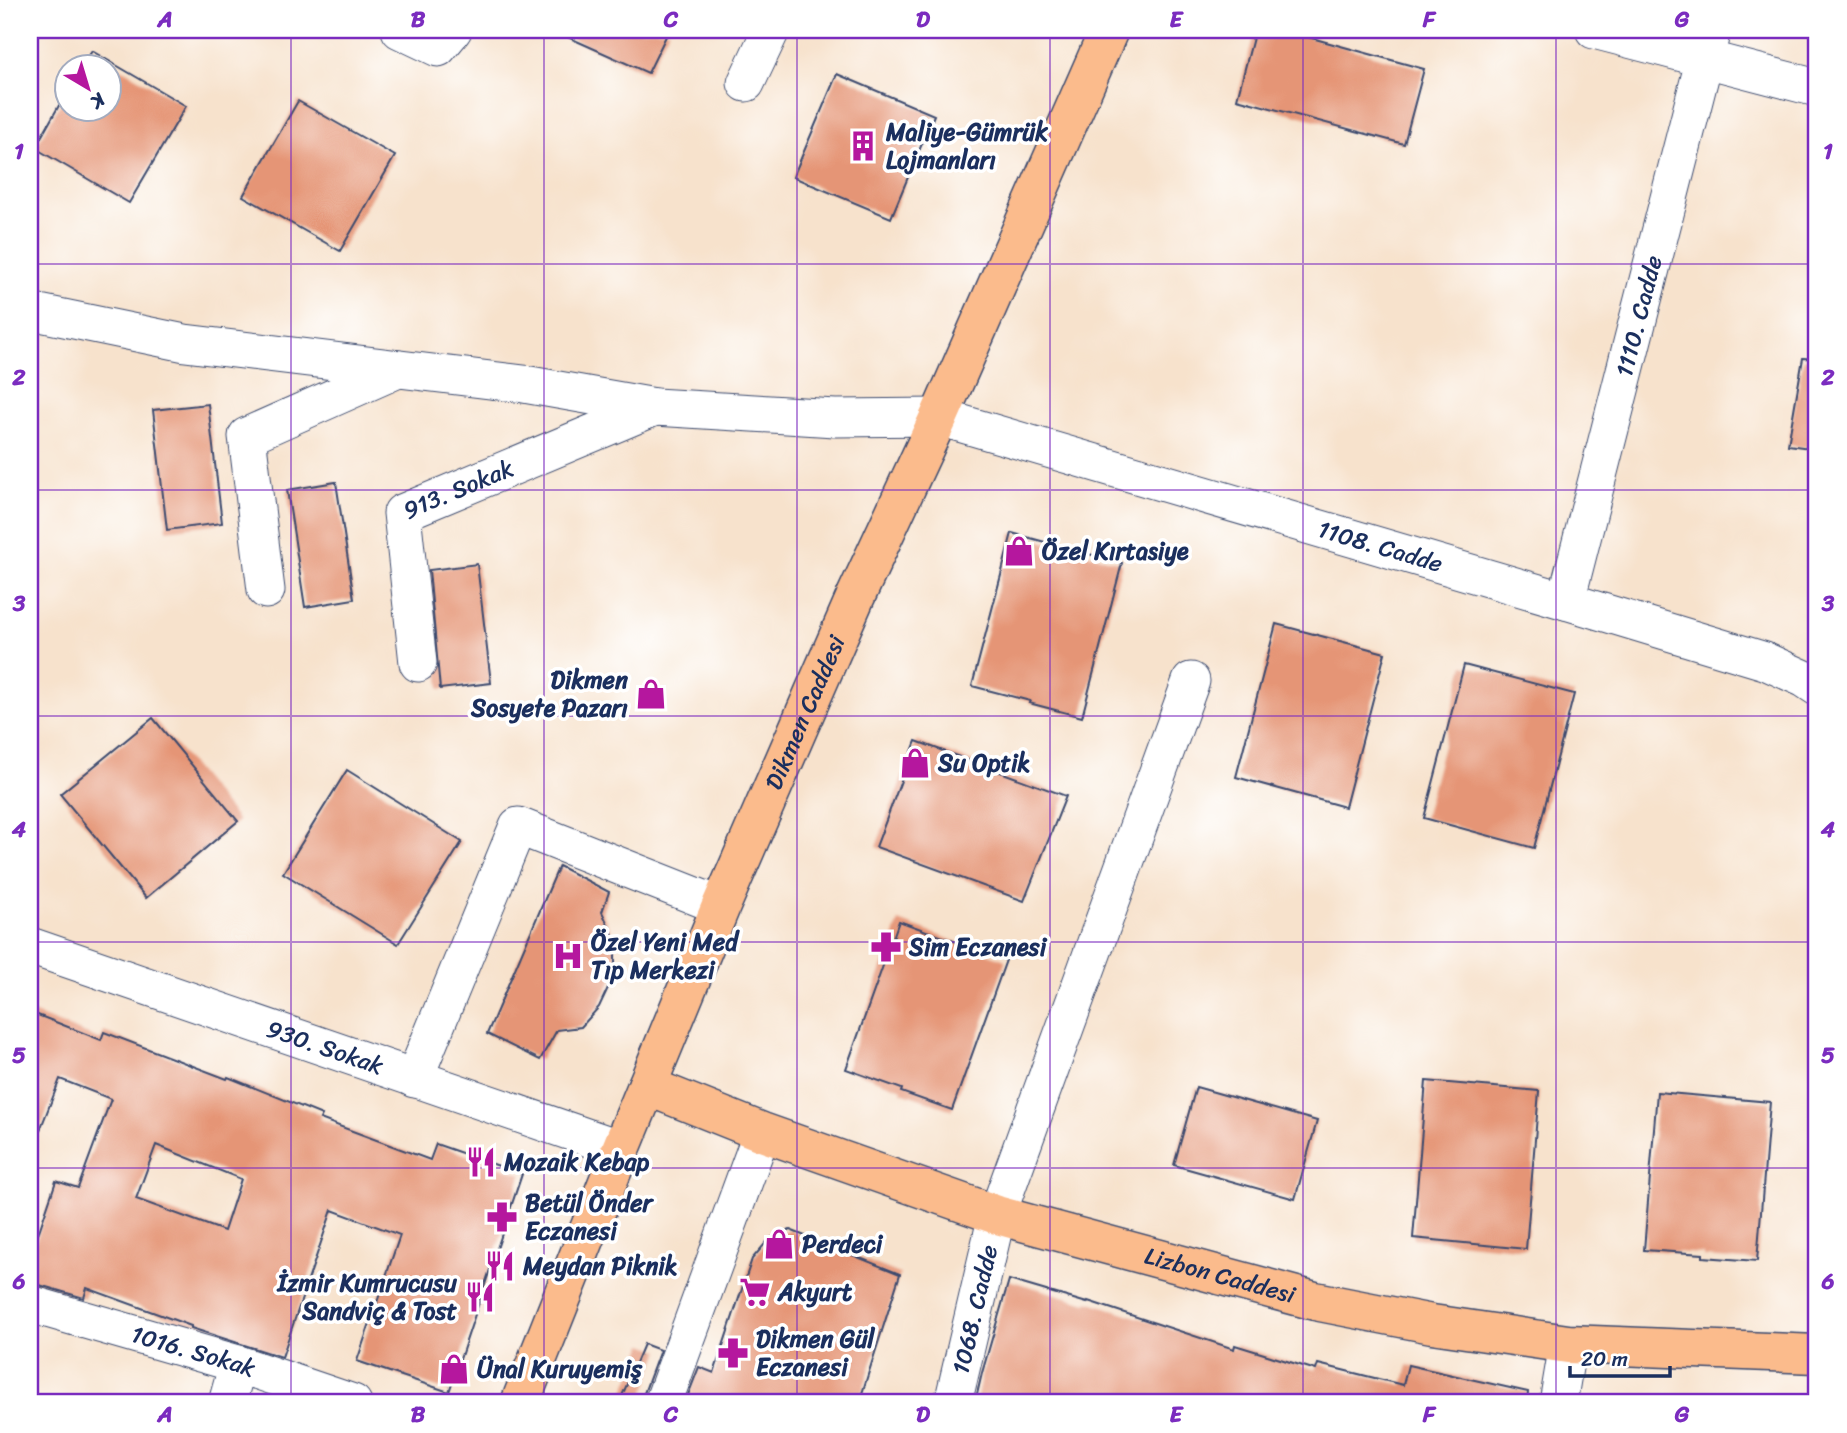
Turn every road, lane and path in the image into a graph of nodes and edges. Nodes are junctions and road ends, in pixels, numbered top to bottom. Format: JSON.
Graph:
{"nodes":[{"id":1,"x":400,"y":30,"type":"edge"},
{"id":2,"x":771,"y":30,"type":"edge"},
{"id":3,"x":1109,"y":30,"type":"edge"},
{"id":4,"x":1594,"y":30,"type":"edge"},
{"id":5,"x":446,"y":39,"type":"edge"},
{"id":6,"x":1709,"y":45,"type":"edge"},
{"id":7,"x":746,"y":83,"type":"dead end"},
{"id":8,"x":1817,"y":88,"type":"edge"},
{"id":9,"x":30,"y":310,"type":"edge"},
{"id":10,"x":399,"y":369,"type":"junction"},
{"id":11,"x":655,"y":407,"type":"junction"},
{"id":12,"x":939,"y":417,"type":"junction"},
{"id":13,"x":267,"y":590,"type":"dead end"},
{"id":14,"x":1566,"y":601,"type":"junction"},
{"id":15,"x":418,"y":663,"type":"dead end"},
{"id":16,"x":1191,"y":681,"type":"dead end"},
{"id":17,"x":1817,"y":687,"type":"edge"},
{"id":18,"x":721,"y":906,"type":"junction"},
{"id":19,"x":30,"y":946,"type":"edge"},
{"id":20,"x":414,"y":1079,"type":"junction"},
{"id":21,"x":647,"y":1086,"type":"junction"},
{"id":22,"x":762,"y":1132,"type":"junction"},
{"id":23,"x":621,"y":1149,"type":"junction"},
{"id":24,"x":997,"y":1215,"type":"junction"},
{"id":25,"x":30,"y":1304,"type":"edge"},
{"id":26,"x":1568,"y":1344,"type":"junction"},
{"id":27,"x":1817,"y":1354,"type":"edge"},
{"id":28,"x":238,"y":1364,"type":"junction"},
{"id":29,"x":227,"y":1403,"type":"edge"},
{"id":30,"x":354,"y":1403,"type":"edge"},
{"id":31,"x":520,"y":1403,"type":"edge"},
{"id":32,"x":663,"y":1403,"type":"edge"},
{"id":33,"x":953,"y":1403,"type":"edge"},
{"id":34,"x":1558,"y":1403,"type":"edge"}],
"edges":[{"from":1,"to":5,"type":"street"},
{"from":2,"to":7,"type":"street"},
{"from":3,"to":12,"type":"main road","name":"Dikmen Caddesi"},
{"from":4,"to":6,"type":"street"},
{"from":6,"to":8,"type":"street"},
{"from":6,"to":14,"type":"street","name":"1110. Cadde"},
{"from":9,"to":10,"type":"street","name":"913. Sokak"},
{"from":10,"to":11,"type":"street","name":"913. Sokak"},
{"from":10,"to":13,"type":"street"},
{"from":11,"to":12,"type":"street","name":"913. Sokak"},
{"from":11,"to":15,"type":"street","name":"913. Sokak"},
{"from":12,"to":14,"type":"street","name":"1108. Cadde"},
{"from":12,"to":18,"type":"main road","name":"Dikmen Caddesi"},
{"from":14,"to":17,"type":"street","name":"1108. Cadde"},
{"from":16,"to":24,"type":"street","name":"1068. Cadde"},
{"from":18,"to":20,"type":"street"},
{"from":18,"to":21,"type":"main road","name":"Dikmen Caddesi"},
{"from":19,"to":20,"type":"street","name":"930. Sokak"},
{"from":20,"to":23,"type":"street","name":"930. Sokak"},
{"from":21,"to":22,"type":"main road","name":"Lizbon Caddesi"},
{"from":21,"to":23,"type":"main road","name":"Dikmen Caddesi"},
{"from":22,"to":24,"type":"main road","name":"Lizbon Caddesi"},
{"from":22,"to":32,"type":"street"},
{"from":23,"to":31,"type":"main road","name":"Dikmen Caddesi"},
{"from":24,"to":26,"type":"main road","name":"Lizbon Caddesi"},
{"from":24,"to":33,"type":"street","name":"1068. Cadde"},
{"from":25,"to":28,"type":"street","name":"1016. Sokak"},
{"from":26,"to":27,"type":"main road","name":"Lizbon Caddesi"},
{"from":26,"to":34,"type":"street"},
{"from":28,"to":29,"type":"street"},
{"from":28,"to":30,"type":"street","name":"1016. Sokak"}]}
